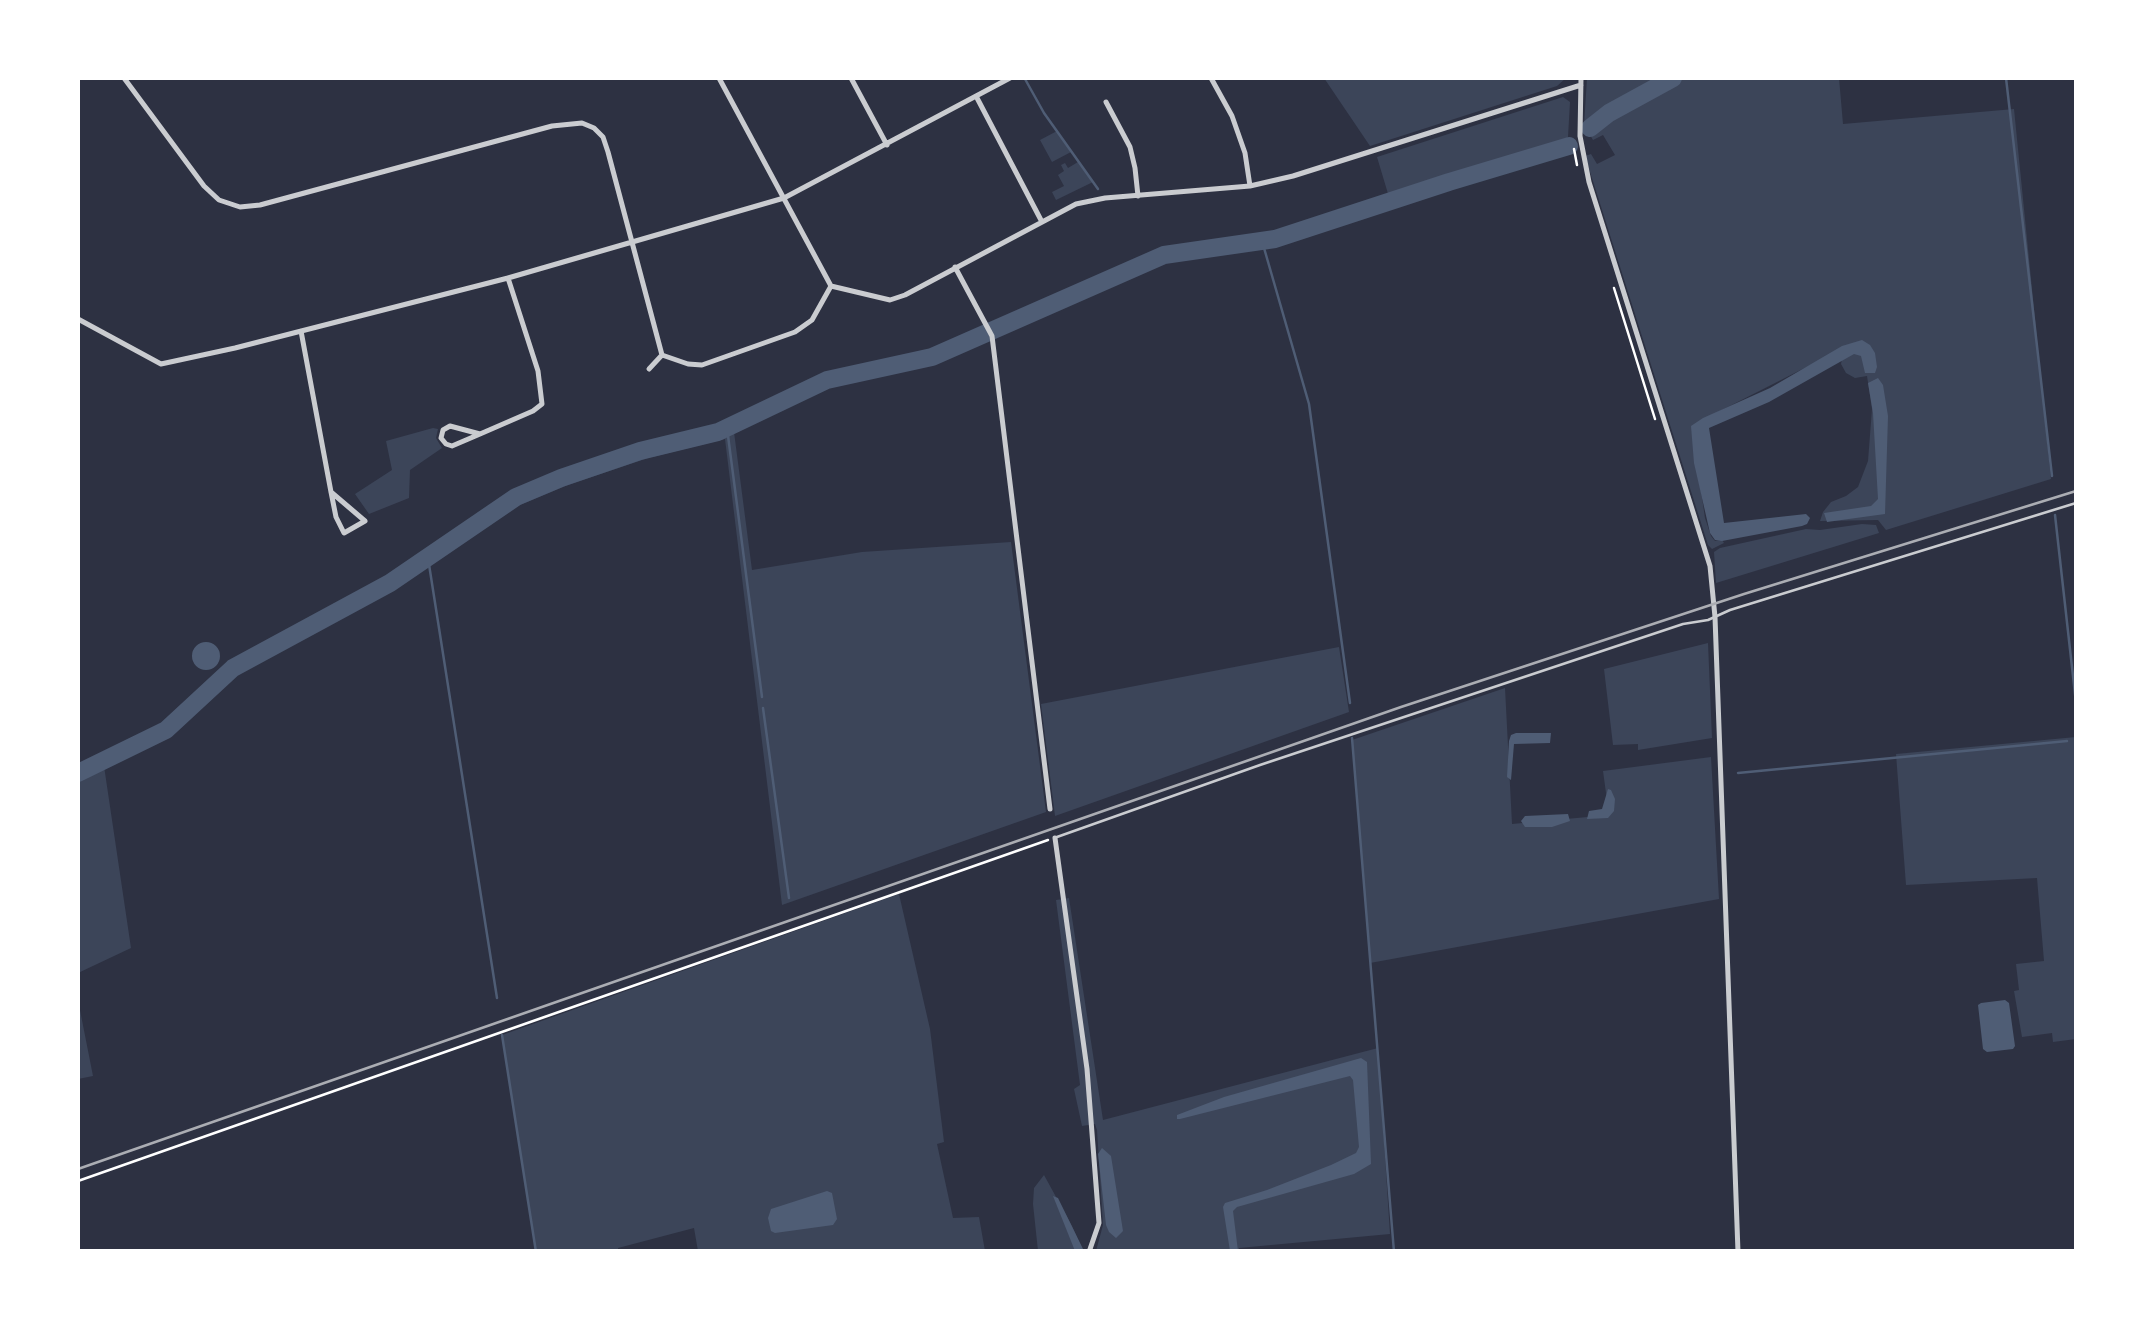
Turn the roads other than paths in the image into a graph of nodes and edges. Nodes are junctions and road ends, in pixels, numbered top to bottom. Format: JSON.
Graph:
{"nodes":[{"id":1,"x":124,"y":78,"type":"edge"},
{"id":2,"x":720,"y":78,"type":"edge"},
{"id":3,"x":851,"y":78,"type":"edge"},
{"id":4,"x":1010,"y":78,"type":"edge"},
{"id":5,"x":1211,"y":78,"type":"edge"},
{"id":6,"x":1581,"y":81,"type":"edge"},
{"id":7,"x":976,"y":96,"type":"junction"},
{"id":8,"x":1106,"y":102,"type":"dead end"},
{"id":9,"x":887,"y":145,"type":"junction"},
{"id":10,"x":1250,"y":186,"type":"junction"},
{"id":11,"x":1138,"y":196,"type":"junction"},
{"id":12,"x":784,"y":198,"type":"junction"},
{"id":13,"x":1042,"y":222,"type":"junction"},
{"id":14,"x":632,"y":243,"type":"junction"},
{"id":15,"x":956,"y":267,"type":"junction"},
{"id":16,"x":508,"y":278,"type":"junction"},
{"id":17,"x":831,"y":286,"type":"junction"},
{"id":18,"x":78,"y":320,"type":"edge"},
{"id":19,"x":301,"y":331,"type":"junction"},
{"id":20,"x":662,"y":355,"type":"junction"},
{"id":21,"x":649,"y":370,"type":"dead end"},
{"id":22,"x":480,"y":434,"type":"junction"},
{"id":23,"x":331,"y":492,"type":"junction"},
{"id":24,"x":2076,"y":502,"type":"edge"},
{"id":25,"x":1714,"y":617,"type":"junction"},
{"id":26,"x":1050,"y":809,"type":"dead end"},
{"id":27,"x":1054,"y":838,"type":"joint"},
{"id":28,"x":1090,"y":1252,"type":"edge"},
{"id":29,"x":1738,"y":1252,"type":"edge"}],
"edges":[{"from":1,"to":14,"type":"street"},
{"from":2,"to":12,"type":"street"},
{"from":3,"to":9,"type":"street"},
{"from":4,"to":7,"type":"street"},
{"from":5,"to":10,"type":"street"},
{"from":6,"to":10,"type":"street"},
{"from":6,"to":25,"type":"street"},
{"from":7,"to":9,"type":"street"},
{"from":7,"to":13,"type":"street"},
{"from":8,"to":11,"type":"street"},
{"from":9,"to":12,"type":"street"},
{"from":10,"to":11,"type":"street"},
{"from":11,"to":13,"type":"street"},
{"from":12,"to":14,"type":"street"},
{"from":12,"to":17,"type":"street"},
{"from":13,"to":15,"type":"street"},
{"from":14,"to":16,"type":"street"},
{"from":14,"to":20,"type":"street"},
{"from":15,"to":17,"type":"street"},
{"from":15,"to":26,"type":"street"},
{"from":16,"to":19,"type":"street"},
{"from":16,"to":22,"type":"street"},
{"from":17,"to":20,"type":"street"},
{"from":18,"to":19,"type":"street"},
{"from":19,"to":23,"type":"street"},
{"from":20,"to":21,"type":"street"},
{"from":22,"to":22,"type":"street"},
{"from":23,"to":23,"type":"street"},
{"from":24,"to":25,"type":"lane"},
{"from":25,"to":27,"type":"lane"},
{"from":25,"to":29,"type":"street"},
{"from":27,"to":28,"type":"street"}]}
